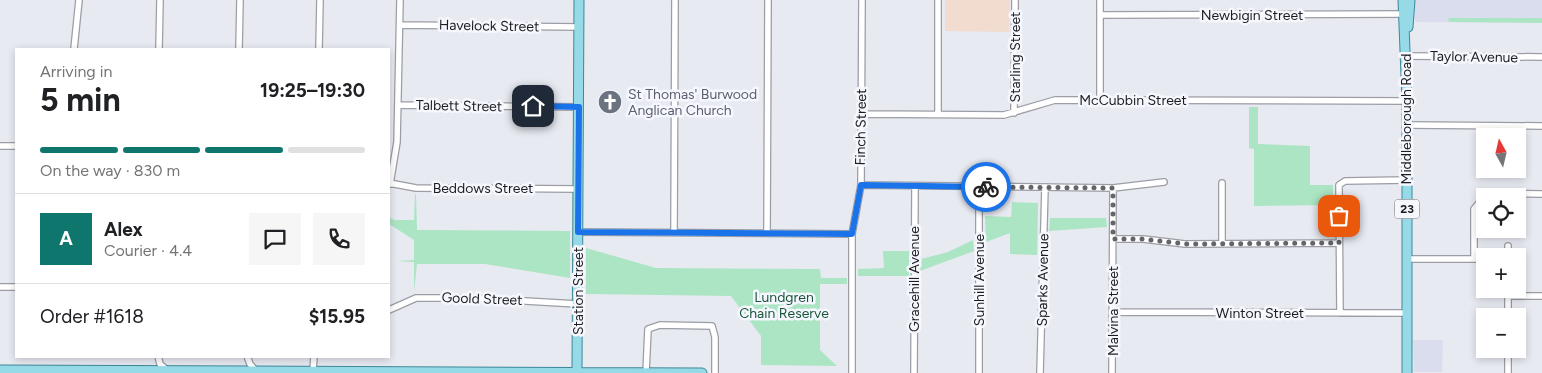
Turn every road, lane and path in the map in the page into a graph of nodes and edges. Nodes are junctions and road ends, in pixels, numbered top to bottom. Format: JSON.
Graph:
{"nodes":[{"id":1,"x":79,"y":0,"type":"edge"},
{"id":2,"x":160,"y":0,"type":"edge"},
{"id":3,"x":240,"y":0,"type":"edge"},
{"id":4,"x":320,"y":0,"type":"edge"},
{"id":5,"x":400,"y":0,"type":"edge"},
{"id":6,"x":579,"y":0,"type":"edge"},
{"id":7,"x":675,"y":0,"type":"edge"},
{"id":8,"x":768,"y":0,"type":"edge"},
{"id":9,"x":862,"y":0,"type":"edge"},
{"id":10,"x":938,"y":0,"type":"edge"},
{"id":11,"x":1015,"y":0,"type":"edge"},
{"id":12,"x":1100,"y":0,"type":"edge"},
{"id":13,"x":1403,"y":0,"type":"edge"},
{"id":14,"x":1410,"y":0,"type":"edge"},
{"id":15,"x":1403,"y":14,"type":"junction"},
{"id":16,"x":1100,"y":15,"type":"junction"},
{"id":17,"x":400,"y":25,"type":"junction"},
{"id":18,"x":579,"y":27,"type":"junction"},
{"id":19,"x":1406,"y":45,"type":"junction"},
{"id":20,"x":74,"y":48,"type":"edge"},
{"id":21,"x":159,"y":48,"type":"edge"},
{"id":22,"x":239,"y":48,"type":"edge"},
{"id":23,"x":319,"y":48,"type":"edge"},
{"id":24,"x":1406,"y":56,"type":"junction"},
{"id":25,"x":1542,"y":57,"type":"edge"},
{"id":26,"x":1100,"y":100,"type":"junction"},
{"id":27,"x":1407,"y":101,"type":"junction"},
{"id":28,"x":398,"y":105,"type":"junction"},
{"id":29,"x":579,"y":107,"type":"junction"},
{"id":30,"x":1014,"y":113,"type":"junction"},
{"id":31,"x":862,"y":114,"type":"junction"},
{"id":32,"x":938,"y":114,"type":"junction"},
{"id":33,"x":1407,"y":125,"type":"junction"},
{"id":34,"x":1542,"y":126,"type":"edge"},
{"id":35,"x":0,"y":146,"type":"edge"},
{"id":36,"x":15,"y":146,"type":"edge"},
{"id":37,"x":1407,"y":180,"type":"junction"},
{"id":38,"x":1164,"y":182,"type":"dead end"},
{"id":39,"x":390,"y":183,"type":"edge"},
{"id":40,"x":1222,"y":183,"type":"dead end"},
{"id":41,"x":861,"y":185,"type":"junction"},
{"id":42,"x":915,"y":186,"type":"junction"},
{"id":43,"x":979,"y":187,"type":"junction"},
{"id":44,"x":1045,"y":187,"type":"junction"},
{"id":45,"x":578,"y":188,"type":"junction"},
{"id":46,"x":1113,"y":188,"type":"junction"},
{"id":47,"x":1526,"y":194,"type":"edge"},
{"id":48,"x":1542,"y":194,"type":"edge"},
{"id":49,"x":1476,"y":207,"type":"edge"},
{"id":50,"x":578,"y":232,"type":"junction"},
{"id":51,"x":674,"y":232,"type":"junction"},
{"id":52,"x":767,"y":233,"type":"junction"},
{"id":53,"x":852,"y":234,"type":"junction"},
{"id":54,"x":1113,"y":239,"type":"junction"},
{"id":55,"x":1339,"y":243,"type":"junction"},
{"id":56,"x":1222,"y":244,"type":"junction"},
{"id":57,"x":1407,"y":259,"type":"junction"},
{"id":58,"x":1474,"y":259,"type":"joint"},
{"id":59,"x":0,"y":287,"type":"edge"},
{"id":60,"x":15,"y":287,"type":"edge"},
{"id":61,"x":1526,"y":296,"type":"edge"},
{"id":62,"x":1542,"y":296,"type":"edge"},
{"id":63,"x":578,"y":304,"type":"junction"},
{"id":64,"x":390,"y":310,"type":"edge"},
{"id":65,"x":1113,"y":312,"type":"junction"},
{"id":66,"x":1340,"y":313,"type":"junction"},
{"id":67,"x":1407,"y":313,"type":"junction"},
{"id":68,"x":158,"y":358,"type":"edge"},
{"id":69,"x":158,"y":358,"type":"edge"},
{"id":70,"x":246,"y":358,"type":"edge"},
{"id":71,"x":247,"y":358,"type":"edge"},
{"id":72,"x":314,"y":358,"type":"edge"},
{"id":73,"x":1508,"y":358,"type":"edge"},
{"id":74,"x":0,"y":370,"type":"edge"},
{"id":75,"x":147,"y":370,"type":"junction"},
{"id":76,"x":168,"y":370,"type":"junction"},
{"id":77,"x":31,"y":371,"type":"edge"},
{"id":78,"x":240,"y":371,"type":"junction"},
{"id":79,"x":314,"y":371,"type":"junction"},
{"id":80,"x":226,"y":372,"type":"edge"},
{"id":81,"x":253,"y":372,"type":"edge"},
{"id":82,"x":278,"y":372,"type":"edge"},
{"id":83,"x":413,"y":372,"type":"edge"},
{"id":84,"x":577,"y":372,"type":"junction"},
{"id":85,"x":647,"y":373,"type":"edge"},
{"id":86,"x":702,"y":373,"type":"edge"},
{"id":87,"x":715,"y":373,"type":"edge"},
{"id":88,"x":852,"y":373,"type":"edge"},
{"id":89,"x":914,"y":373,"type":"edge"},
{"id":90,"x":979,"y":373,"type":"edge"},
{"id":91,"x":1040,"y":373,"type":"edge"},
{"id":92,"x":1112,"y":373,"type":"edge"},
{"id":93,"x":1407,"y":373,"type":"edge"},
{"id":94,"x":1508,"y":373,"type":"edge"}],
"edges":[{"from":1,"to":20,"type":"street"},
{"from":2,"to":21,"type":"street"},
{"from":3,"to":22,"type":"street"},
{"from":4,"to":23,"type":"street"},
{"from":5,"to":17,"type":"street"},
{"from":6,"to":18,"type":"main road","name":"Station Street"},
{"from":7,"to":51,"type":"street"},
{"from":8,"to":52,"type":"street"},
{"from":9,"to":31,"type":"street","name":"Finch Street"},
{"from":10,"to":32,"type":"street"},
{"from":11,"to":30,"type":"street","name":"Starling Street"},
{"from":12,"to":16,"type":"street"},
{"from":13,"to":15,"type":"main road","name":"Middleborough Road","number":"23"},
{"from":14,"to":19,"type":"main road","name":"Middleborough Road","number":"23"},
{"from":15,"to":16,"type":"street","name":"Newbigin Street"},
{"from":15,"to":19,"type":"main road","name":"Middleborough Road","number":"23"},
{"from":16,"to":26,"type":"street"},
{"from":17,"to":18,"type":"street","name":"Havelock Street"},
{"from":17,"to":28,"type":"street"},
{"from":18,"to":29,"type":"main road","name":"Station Street"},
{"from":19,"to":24,"type":"main road","name":"Middleborough Road","number":"23"},
{"from":24,"to":25,"type":"street","name":"Taylor Avenue"},
{"from":24,"to":27,"type":"main road","name":"Middleborough Road","number":"23"},
{"from":26,"to":27,"type":"street","name":"McCubbin Street"},
{"from":26,"to":30,"type":"street","name":"McCubbin Street"},
{"from":27,"to":33,"type":"main road","name":"Middleborough Road","number":"23"},
{"from":28,"to":29,"type":"street","name":"Talbett Street"},
{"from":28,"to":39,"type":"street"},
{"from":29,"to":45,"type":"main road","name":"Station Street"},
{"from":30,"to":32,"type":"street","name":"McCubbin Street"},
{"from":31,"to":32,"type":"street","name":"McCubbin Street"},
{"from":31,"to":41,"type":"street","name":"Finch Street"},
{"from":33,"to":34,"type":"street"},
{"from":33,"to":37,"type":"main road","name":"Middleborough Road","number":"23"},
{"from":35,"to":36,"type":"street"},
{"from":37,"to":55,"type":"street"},
{"from":37,"to":57,"type":"main road","name":"Middleborough Road","number":"23"},
{"from":38,"to":46,"type":"street"},
{"from":39,"to":45,"type":"street","name":"Beddows Street"},
{"from":40,"to":56,"type":"street"},
{"from":41,"to":42,"type":"street"},
{"from":41,"to":53,"type":"street","name":"Finch Street"},
{"from":42,"to":43,"type":"street"},
{"from":42,"to":89,"type":"street","name":"Gracehill Avenue"},
{"from":43,"to":44,"type":"street"},
{"from":43,"to":90,"type":"street","name":"Sunhill Avenue"},
{"from":44,"to":46,"type":"street"},
{"from":44,"to":91,"type":"street","name":"Sparks Avenue"},
{"from":45,"to":50,"type":"main road","name":"Station Street"},
{"from":46,"to":54,"type":"street","name":"Malvina Street"},
{"from":47,"to":48,"type":"street"},
{"from":49,"to":58,"type":"street"},
{"from":50,"to":51,"type":"street"},
{"from":50,"to":63,"type":"main road","name":"Station Street"},
{"from":51,"to":52,"type":"street"},
{"from":52,"to":53,"type":"street"},
{"from":53,"to":88,"type":"street","name":"Finch Street"},
{"from":54,"to":56,"type":"street"},
{"from":54,"to":65,"type":"street","name":"Malvina Street"},
{"from":55,"to":56,"type":"street"},
{"from":55,"to":66,"type":"street"},
{"from":57,"to":58,"type":"street"},
{"from":57,"to":67,"type":"main road","name":"Middleborough Road","number":"23"},
{"from":59,"to":60,"type":"street"},
{"from":61,"to":62,"type":"street"},
{"from":63,"to":64,"type":"street","name":"Goold Street"},
{"from":63,"to":84,"type":"main road","name":"Station Street"},
{"from":65,"to":66,"type":"street","name":"Winton Street"},
{"from":65,"to":92,"type":"street","name":"Malvina Street"},
{"from":66,"to":67,"type":"street","name":"Winton Street"},
{"from":67,"to":93,"type":"main road","name":"Middleborough Road","number":"23"},
{"from":68,"to":75,"type":"street"},
{"from":69,"to":76,"type":"street"},
{"from":70,"to":78,"type":"street"},
{"from":71,"to":81,"type":"street"},
{"from":72,"to":79,"type":"street"},
{"from":73,"to":94,"type":"street"},
{"from":74,"to":77,"type":"main road"},
{"from":75,"to":76,"type":"main road"},
{"from":75,"to":77,"type":"main road"},
{"from":76,"to":80,"type":"main road"},
{"from":78,"to":80,"type":"main road"},
{"from":78,"to":81,"type":"main road"},
{"from":79,"to":82,"type":"main road"},
{"from":79,"to":83,"type":"main road"},
{"from":81,"to":82,"type":"main road"},
{"from":83,"to":84,"type":"main road"},
{"from":84,"to":85,"type":"main road"},
{"from":85,"to":86,"type":"main road"},
{"from":85,"to":87,"type":"street"}]}
